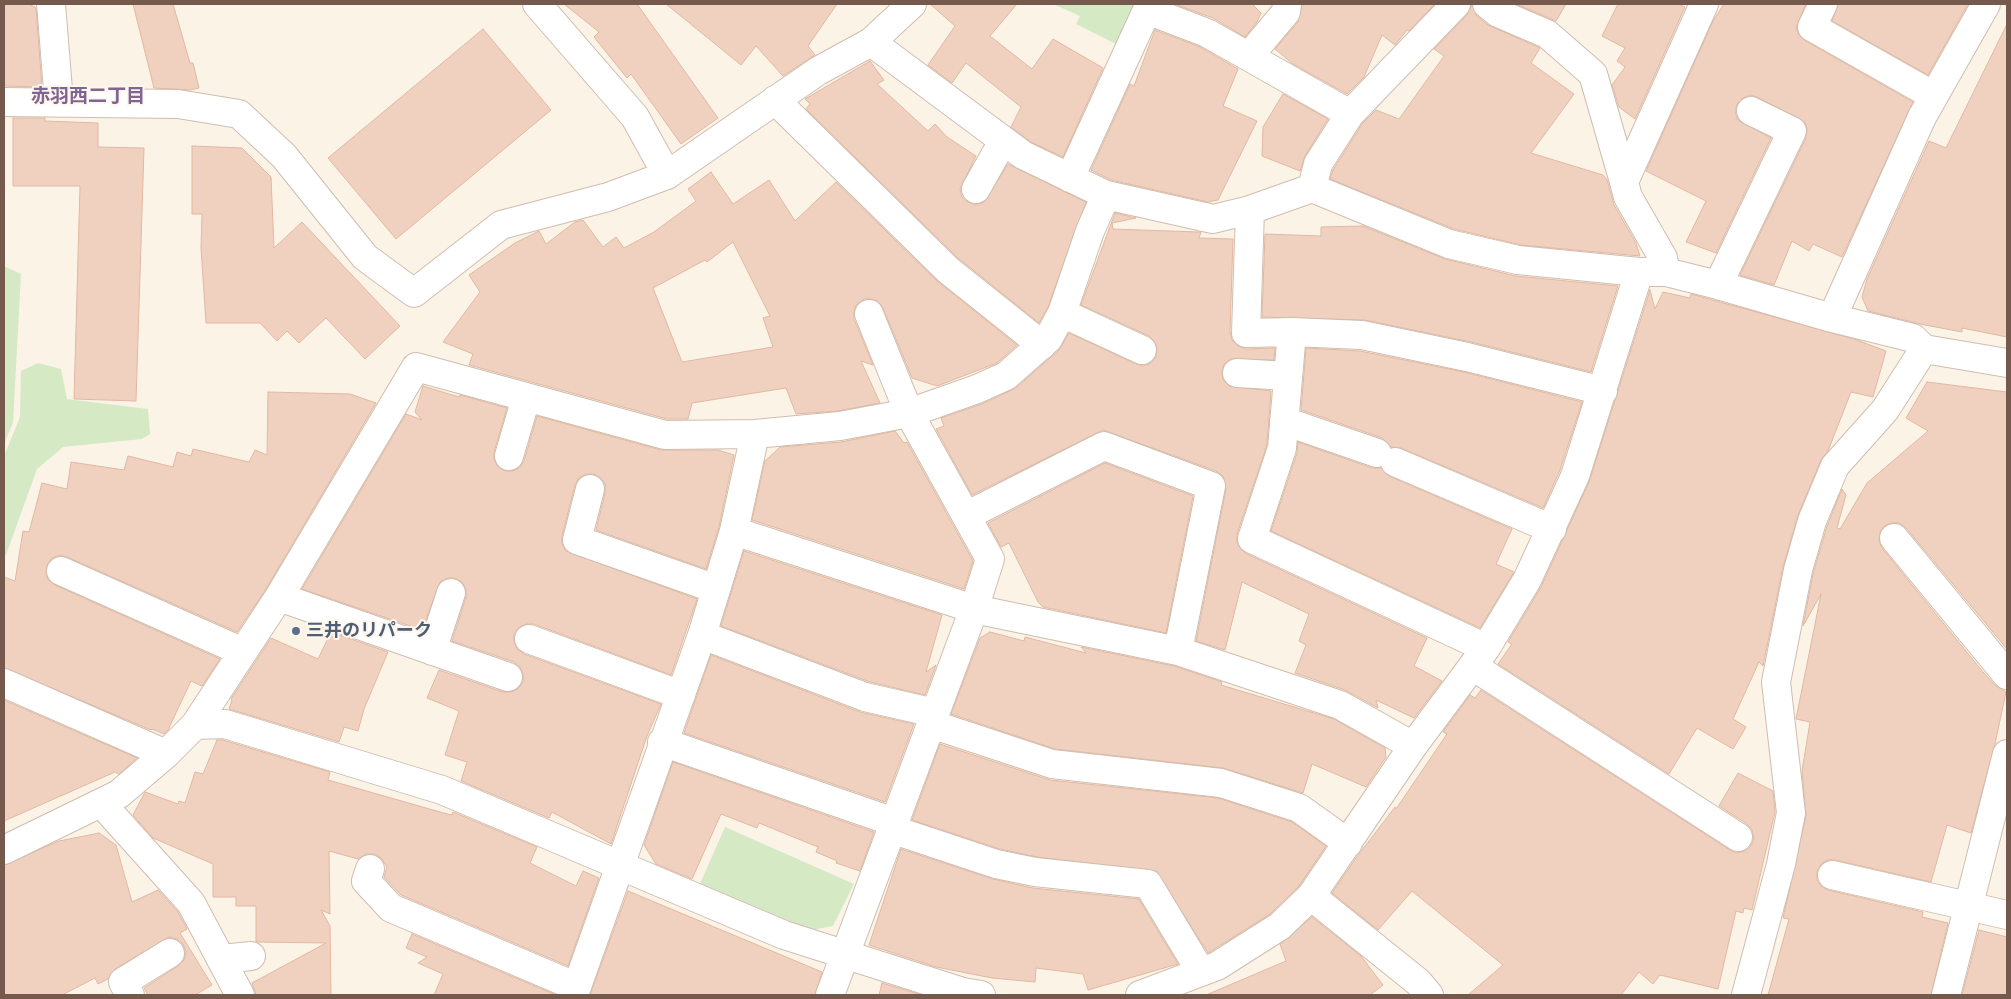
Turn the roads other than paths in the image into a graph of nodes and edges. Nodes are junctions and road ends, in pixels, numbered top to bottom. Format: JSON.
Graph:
{"nodes":[{"id":1,"x":51,"y":4,"type":"edge"},
{"id":2,"x":537,"y":4,"type":"edge"},
{"id":3,"x":1287,"y":4,"type":"edge"},
{"id":4,"x":1456,"y":4,"type":"edge"},
{"id":5,"x":1487,"y":4,"type":"edge"},
{"id":6,"x":1704,"y":4,"type":"edge"},
{"id":7,"x":1822,"y":4,"type":"edge"},
{"id":8,"x":1986,"y":4,"type":"edge"},
{"id":9,"x":908,"y":5,"type":"edge"},
{"id":10,"x":871,"y":42,"type":"junction"},
{"id":11,"x":1249,"y":56,"type":"junction"},
{"id":12,"x":1934,"y":96,"type":"junction"},
{"id":13,"x":775,"y":100,"type":"junction"},
{"id":14,"x":4,"y":102,"type":"edge"},
{"id":15,"x":59,"y":102,"type":"junction"},
{"id":16,"x":1751,"y":112,"type":"dead end"},
{"id":17,"x":1350,"y":114,"type":"junction"},
{"id":18,"x":1003,"y":141,"type":"junction"},
{"id":19,"x":667,"y":175,"type":"junction"},
{"id":20,"x":1070,"y":178,"type":"junction"},
{"id":21,"x":1624,"y":182,"type":"junction"},
{"id":22,"x":1312,"y":188,"type":"junction"},
{"id":23,"x":976,"y":189,"type":"dead end"},
{"id":24,"x":1106,"y":195,"type":"junction"},
{"id":25,"x":1250,"y":210,"type":"junction"},
{"id":26,"x":1639,"y":272,"type":"junction"},
{"id":27,"x":1666,"y":272,"type":"junction"},
{"id":28,"x":1718,"y":285,"type":"junction"},
{"id":29,"x":1062,"y":313,"type":"junction"},
{"id":30,"x":869,"y":314,"type":"dead end"},
{"id":31,"x":1832,"y":318,"type":"junction"},
{"id":32,"x":1292,"y":332,"type":"junction"},
{"id":33,"x":1042,"y":345,"type":"junction"},
{"id":34,"x":1924,"y":349,"type":"junction"},
{"id":35,"x":1142,"y":350,"type":"dead end"},
{"id":36,"x":2007,"y":363,"type":"edge"},
{"id":37,"x":1237,"y":373,"type":"dead end"},
{"id":38,"x":1288,"y":376,"type":"junction"},
{"id":39,"x":1603,"y":391,"type":"junction"},
{"id":40,"x":526,"y":398,"type":"junction"},
{"id":41,"x":909,"y":413,"type":"junction"},
{"id":42,"x":1284,"y":421,"type":"junction"},
{"id":43,"x":755,"y":434,"type":"junction"},
{"id":44,"x":509,"y":456,"type":"dead end"},
{"id":45,"x":590,"y":489,"type":"dead end"},
{"id":46,"x":966,"y":516,"type":"junction"},
{"id":47,"x":1552,"y":529,"type":"junction"},
{"id":48,"x":734,"y":531,"type":"junction"},
{"id":49,"x":1894,"y":538,"type":"dead end"},
{"id":50,"x":61,"y":571,"type":"dead end"},
{"id":51,"x":716,"y":588,"type":"junction"},
{"id":52,"x":451,"y":593,"type":"dead end"},
{"id":53,"x":279,"y":597,"type":"junction"},
{"id":54,"x":974,"y":609,"type":"junction"},
{"id":55,"x":702,"y":635,"type":"junction"},
{"id":56,"x":529,"y":639,"type":"dead end"},
{"id":57,"x":1178,"y":650,"type":"junction"},
{"id":58,"x":432,"y":651,"type":"junction"},
{"id":59,"x":243,"y":652,"type":"junction"},
{"id":60,"x":1480,"y":657,"type":"junction"},
{"id":61,"x":2007,"y":675,"type":"edge"},
{"id":62,"x":508,"y":677,"type":"dead end"},
{"id":63,"x":4,"y":683,"type":"edge"},
{"id":64,"x":681,"y":695,"type":"junction"},
{"id":65,"x":933,"y":718,"type":"junction"},
{"id":66,"x":195,"y":725,"type":"junction"},
{"id":67,"x":662,"y":742,"type":"junction"},
{"id":68,"x":1413,"y":746,"type":"junction"},
{"id":69,"x":166,"y":754,"type":"junction"},
{"id":70,"x":2007,"y":754,"type":"edge"},
{"id":71,"x":102,"y":804,"type":"junction"},
{"id":72,"x":892,"y":826,"type":"junction"},
{"id":73,"x":1738,"y":837,"type":"dead end"},
{"id":74,"x":1348,"y":843,"type":"junction"},
{"id":75,"x":4,"y":850,"type":"edge"},
{"id":76,"x":619,"y":864,"type":"junction"},
{"id":77,"x":370,"y":869,"type":"dead end"},
{"id":78,"x":1832,"y":875,"type":"dead end"},
{"id":79,"x":1311,"y":896,"type":"junction"},
{"id":80,"x":1968,"y":906,"type":"junction"},
{"id":81,"x":2007,"y":915,"type":"edge"},
{"id":82,"x":170,"y":953,"type":"dead end"},
{"id":83,"x":844,"y":954,"type":"junction"},
{"id":84,"x":251,"y":956,"type":"dead end"},
{"id":85,"x":222,"y":959,"type":"junction"},
{"id":86,"x":1201,"y":972,"type":"junction"},
{"id":87,"x":576,"y":991,"type":"edge"},
{"id":88,"x":130,"y":995,"type":"edge"},
{"id":89,"x":240,"y":995,"type":"edge"},
{"id":90,"x":830,"y":995,"type":"edge"},
{"id":91,"x":981,"y":995,"type":"edge"},
{"id":92,"x":1140,"y":995,"type":"edge"},
{"id":93,"x":1429,"y":995,"type":"edge"},
{"id":94,"x":1746,"y":995,"type":"edge"},
{"id":95,"x":1946,"y":995,"type":"edge"}],
"edges":[{"from":1,"to":15,"type":"street"},
{"from":2,"to":19,"type":"street"},
{"from":3,"to":11,"type":"street"},
{"from":4,"to":17,"type":"street"},
{"from":5,"to":21,"type":"street"},
{"from":6,"to":21,"type":"street"},
{"from":7,"to":12,"type":"street"},
{"from":8,"to":12,"type":"street"},
{"from":9,"to":10,"type":"street"},
{"from":10,"to":13,"type":"street"},
{"from":10,"to":18,"type":"street"},
{"from":11,"to":17,"type":"street"},
{"from":11,"to":20,"type":"street"},
{"from":12,"to":31,"type":"street"},
{"from":13,"to":19,"type":"street"},
{"from":13,"to":33,"type":"street"},
{"from":14,"to":15,"type":"street"},
{"from":15,"to":19,"type":"street"},
{"from":16,"to":28,"type":"street"},
{"from":17,"to":22,"type":"street"},
{"from":18,"to":20,"type":"street"},
{"from":18,"to":23,"type":"street"},
{"from":20,"to":24,"type":"street"},
{"from":21,"to":27,"type":"street"},
{"from":22,"to":25,"type":"street"},
{"from":22,"to":26,"type":"street"},
{"from":24,"to":25,"type":"street"},
{"from":24,"to":29,"type":"street"},
{"from":25,"to":32,"type":"street"},
{"from":26,"to":27,"type":"street"},
{"from":26,"to":39,"type":"street"},
{"from":27,"to":28,"type":"street"},
{"from":28,"to":31,"type":"street"},
{"from":29,"to":33,"type":"street"},
{"from":29,"to":35,"type":"street"},
{"from":30,"to":41,"type":"street"},
{"from":31,"to":34,"type":"street"},
{"from":32,"to":38,"type":"street"},
{"from":32,"to":39,"type":"street"},
{"from":33,"to":41,"type":"street"},
{"from":34,"to":36,"type":"street"},
{"from":34,"to":94,"type":"street"},
{"from":37,"to":38,"type":"street"},
{"from":38,"to":42,"type":"street"},
{"from":39,"to":47,"type":"street"},
{"from":40,"to":43,"type":"street"},
{"from":40,"to":44,"type":"street"},
{"from":40,"to":53,"type":"street"},
{"from":41,"to":43,"type":"street"},
{"from":41,"to":46,"type":"street"},
{"from":42,"to":47,"type":"street"},
{"from":42,"to":60,"type":"street"},
{"from":43,"to":48,"type":"street"},
{"from":45,"to":51,"type":"street"},
{"from":46,"to":54,"type":"street"},
{"from":46,"to":57,"type":"street"},
{"from":47,"to":60,"type":"street"},
{"from":48,"to":51,"type":"street"},
{"from":48,"to":54,"type":"street"},
{"from":49,"to":61,"type":"street"},
{"from":50,"to":59,"type":"street"},
{"from":51,"to":55,"type":"street"},
{"from":52,"to":58,"type":"street"},
{"from":53,"to":58,"type":"street"},
{"from":53,"to":59,"type":"street"},
{"from":54,"to":57,"type":"street"},
{"from":54,"to":65,"type":"street"},
{"from":55,"to":64,"type":"street"},
{"from":55,"to":65,"type":"street"},
{"from":56,"to":64,"type":"street"},
{"from":57,"to":68,"type":"street"},
{"from":58,"to":62,"type":"street"},
{"from":59,"to":66,"type":"street"},
{"from":60,"to":68,"type":"street"},
{"from":60,"to":73,"type":"street"},
{"from":63,"to":69,"type":"street"},
{"from":64,"to":67,"type":"street"},
{"from":65,"to":72,"type":"street"},
{"from":65,"to":74,"type":"street"},
{"from":66,"to":69,"type":"street"},
{"from":66,"to":76,"type":"street"},
{"from":67,"to":72,"type":"street"},
{"from":67,"to":76,"type":"street"},
{"from":68,"to":74,"type":"street"},
{"from":69,"to":71,"type":"street"},
{"from":70,"to":80,"type":"street"},
{"from":71,"to":75,"type":"street"},
{"from":71,"to":85,"type":"street"},
{"from":72,"to":83,"type":"street"},
{"from":72,"to":86,"type":"street"},
{"from":74,"to":79,"type":"street"},
{"from":76,"to":83,"type":"street"},
{"from":76,"to":87,"type":"street"},
{"from":77,"to":87,"type":"street"},
{"from":78,"to":80,"type":"street"},
{"from":79,"to":86,"type":"street"},
{"from":79,"to":93,"type":"street"},
{"from":80,"to":81,"type":"street"},
{"from":80,"to":95,"type":"street"},
{"from":82,"to":88,"type":"street"},
{"from":83,"to":90,"type":"street"},
{"from":83,"to":91,"type":"street"},
{"from":84,"to":85,"type":"street"},
{"from":85,"to":89,"type":"street"},
{"from":86,"to":92,"type":"street"}]}
